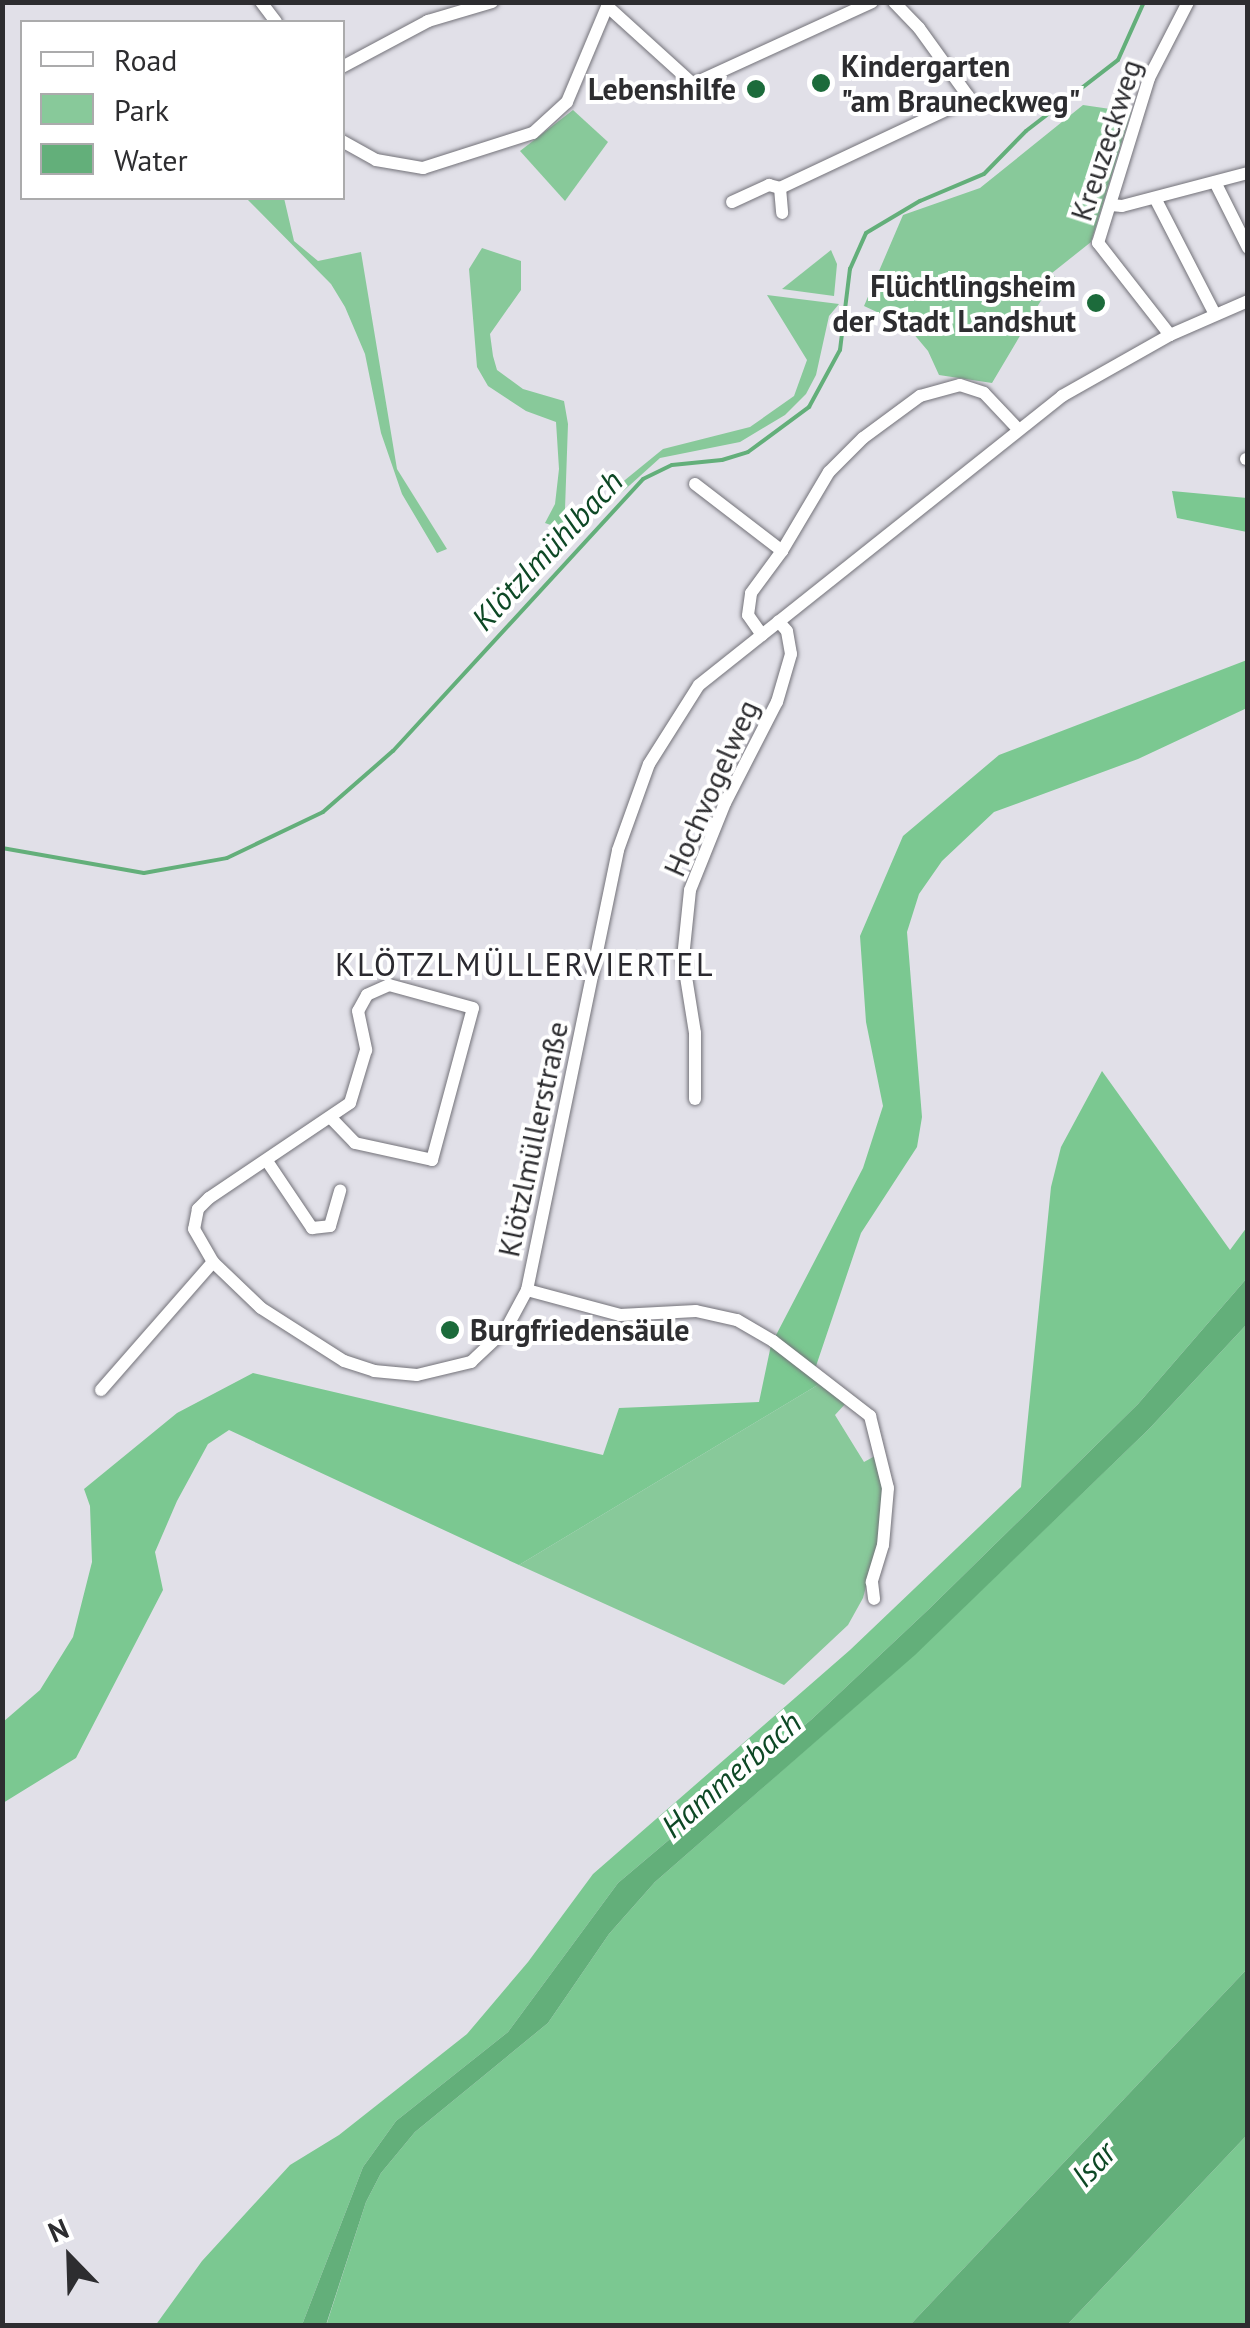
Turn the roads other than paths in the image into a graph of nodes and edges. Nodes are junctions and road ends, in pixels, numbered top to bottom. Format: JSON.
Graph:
{"nodes":[{"id":1,"x":492,"y":2,"type":"edge"},
{"id":2,"x":872,"y":2,"type":"edge"},
{"id":3,"x":894,"y":2,"type":"edge"},
{"id":4,"x":1188,"y":2,"type":"edge"},
{"id":5,"x":608,"y":4,"type":"edge"},
{"id":6,"x":345,"y":65,"type":"edge"},
{"id":7,"x":345,"y":142,"type":"edge"},
{"id":8,"x":1248,"y":173,"type":"edge"},
{"id":9,"x":1215,"y":182,"type":"junction"},
{"id":10,"x":780,"y":188,"type":"junction"},
{"id":11,"x":1154,"y":198,"type":"junction"},
{"id":12,"x":732,"y":202,"type":"dead end"},
{"id":13,"x":1111,"y":204,"type":"junction"},
{"id":14,"x":782,"y":213,"type":"dead end"},
{"id":15,"x":1248,"y":248,"type":"edge"},
{"id":16,"x":1248,"y":301,"type":"edge"},
{"id":17,"x":1215,"y":314,"type":"junction"},
{"id":18,"x":1170,"y":335,"type":"junction"},
{"id":19,"x":1018,"y":429,"type":"junction"},
{"id":20,"x":695,"y":484,"type":"dead end"},
{"id":21,"x":782,"y":551,"type":"junction"},
{"id":22,"x":778,"y":621,"type":"junction"},
{"id":23,"x":762,"y":635,"type":"junction"},
{"id":24,"x":695,"y":1099,"type":"dead end"},
{"id":25,"x":332,"y":1118,"type":"junction"},
{"id":26,"x":267,"y":1161,"type":"junction"},
{"id":27,"x":340,"y":1190,"type":"dead end"},
{"id":28,"x":213,"y":1262,"type":"junction"},
{"id":29,"x":527,"y":1290,"type":"junction"},
{"id":30,"x":100,"y":1390,"type":"dead end"},
{"id":31,"x":874,"y":1599,"type":"dead end"}],
"edges":[{"from":1,"to":6,"type":"street"},
{"from":2,"to":5,"type":"street"},
{"from":3,"to":10,"type":"street"},
{"from":4,"to":13,"type":"street","name":"Kreuzeckweg"},
{"from":5,"to":7,"type":"street"},
{"from":8,"to":9,"type":"street"},
{"from":9,"to":11,"type":"street"},
{"from":9,"to":15,"type":"street"},
{"from":10,"to":12,"type":"street"},
{"from":10,"to":14,"type":"street"},
{"from":11,"to":13,"type":"street"},
{"from":11,"to":17,"type":"street"},
{"from":13,"to":18,"type":"street","name":"Kreuzeckweg"},
{"from":16,"to":17,"type":"street","name":"Klötzlmüllerstraße"},
{"from":17,"to":18,"type":"street","name":"Klötzlmüllerstraße"},
{"from":18,"to":19,"type":"street","name":"Klötzlmüllerstraße"},
{"from":19,"to":21,"type":"street"},
{"from":19,"to":22,"type":"street","name":"Klötzlmüllerstraße"},
{"from":20,"to":21,"type":"street"},
{"from":21,"to":23,"type":"street"},
{"from":22,"to":23,"type":"street","name":"Klötzlmüllerstraße"},
{"from":22,"to":24,"type":"street","name":"Hochvogelweg"},
{"from":23,"to":29,"type":"street","name":"Klötzlmüllerstraße"},
{"from":25,"to":25,"type":"street"},
{"from":25,"to":26,"type":"street"},
{"from":26,"to":27,"type":"street"},
{"from":26,"to":28,"type":"street"},
{"from":28,"to":29,"type":"street"},
{"from":28,"to":30,"type":"street"},
{"from":29,"to":31,"type":"street","name":"Klötzlmüllerstraße"}]}
